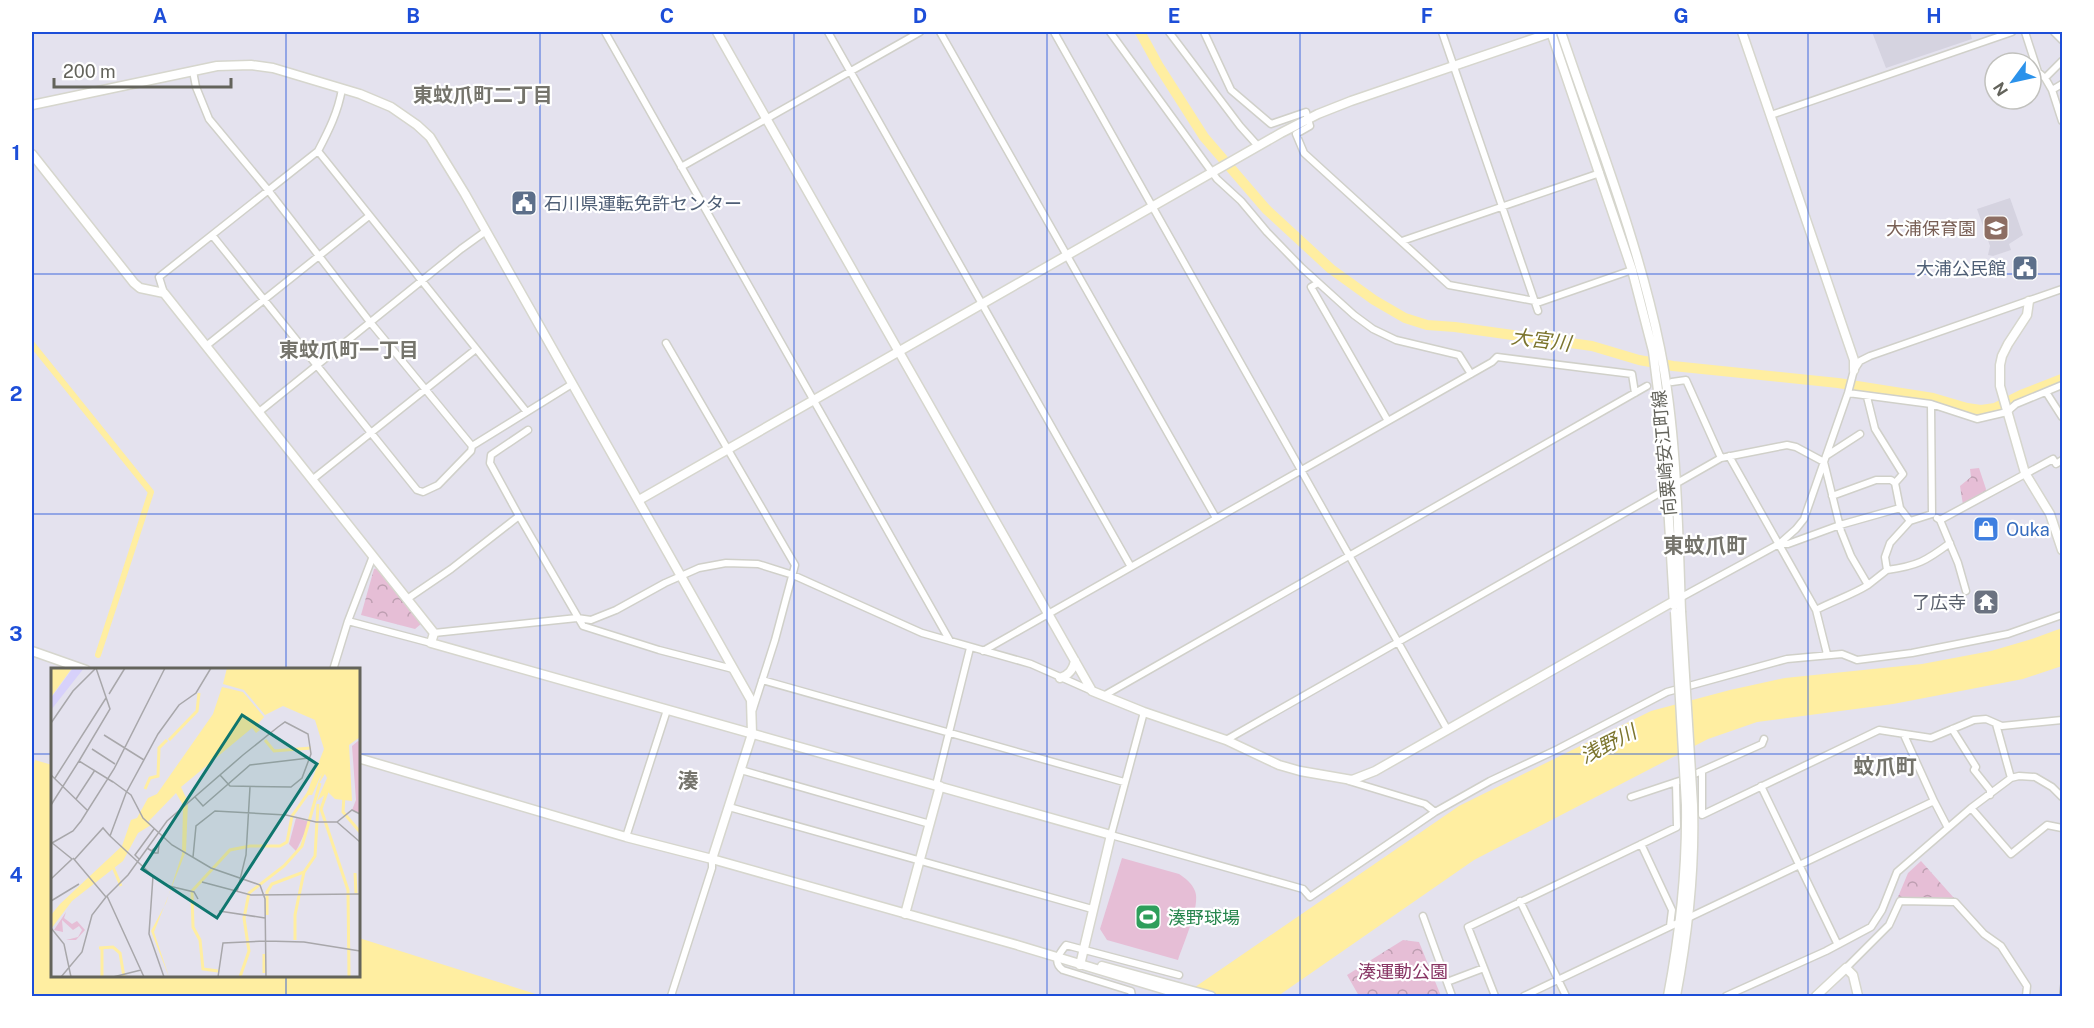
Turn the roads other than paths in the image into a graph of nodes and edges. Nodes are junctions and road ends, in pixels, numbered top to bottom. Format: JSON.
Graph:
{"nodes":[{"id":1,"x":605,"y":32,"type":"edge"},
{"id":2,"x":717,"y":32,"type":"edge"},
{"id":3,"x":828,"y":32,"type":"edge"},
{"id":4,"x":920,"y":32,"type":"edge"},
{"id":5,"x":940,"y":32,"type":"edge"},
{"id":6,"x":1054,"y":32,"type":"edge"},
{"id":7,"x":1110,"y":32,"type":"edge"},
{"id":8,"x":1170,"y":32,"type":"edge"},
{"id":9,"x":1204,"y":32,"type":"edge"},
{"id":10,"x":1442,"y":32,"type":"edge"},
{"id":11,"x":1552,"y":32,"type":"edge"},
{"id":12,"x":1561,"y":32,"type":"edge"},
{"id":13,"x":1742,"y":32,"type":"edge"},
{"id":14,"x":2012,"y":32,"type":"edge"},
{"id":15,"x":2025,"y":32,"type":"edge"},
{"id":16,"x":2054,"y":32,"type":"edge"},
{"id":17,"x":2062,"y":40,"type":"edge"},
{"id":18,"x":2062,"y":61,"type":"edge"},
{"id":19,"x":1454,"y":66,"type":"junction"},
{"id":20,"x":193,"y":71,"type":"junction"},
{"id":21,"x":850,"y":71,"type":"junction"},
{"id":22,"x":2045,"y":78,"type":"junction"},
{"id":23,"x":2062,"y":84,"type":"edge"},
{"id":24,"x":342,"y":89,"type":"junction"},
{"id":25,"x":2052,"y":90,"type":"junction"},
{"id":26,"x":32,"y":105,"type":"edge"},
{"id":27,"x":1771,"y":115,"type":"junction"},
{"id":28,"x":766,"y":119,"type":"junction"},
{"id":29,"x":1309,"y":119,"type":"junction"},
{"id":30,"x":2062,"y":121,"type":"edge"},
{"id":31,"x":1258,"y":146,"type":"junction"},
{"id":32,"x":318,"y":151,"type":"junction"},
{"id":33,"x":32,"y":154,"type":"edge"},
{"id":34,"x":681,"y":167,"type":"junction"},
{"id":35,"x":1214,"y":171,"type":"junction"},
{"id":36,"x":1600,"y":173,"type":"junction"},
{"id":37,"x":267,"y":190,"type":"junction"},
{"id":38,"x":1502,"y":206,"type":"junction"},
{"id":39,"x":1153,"y":207,"type":"junction"},
{"id":40,"x":369,"y":216,"type":"junction"},
{"id":41,"x":486,"y":231,"type":"junction"},
{"id":42,"x":212,"y":235,"type":"junction"},
{"id":43,"x":1402,"y":241,"type":"junction"},
{"id":44,"x":1067,"y":255,"type":"junction"},
{"id":45,"x":320,"y":256,"type":"junction"},
{"id":46,"x":1632,"y":270,"type":"junction"},
{"id":47,"x":422,"y":281,"type":"junction"},
{"id":48,"x":1318,"y":283,"type":"junction"},
{"id":49,"x":2062,"y":289,"type":"edge"},
{"id":50,"x":164,"y":292,"type":"junction"},
{"id":51,"x":264,"y":301,"type":"junction"},
{"id":52,"x":1535,"y":301,"type":"junction"},
{"id":53,"x":2029,"y":301,"type":"junction"},
{"id":54,"x":982,"y":304,"type":"junction"},
{"id":55,"x":1538,"y":311,"type":"dead end"},
{"id":56,"x":1650,"y":320,"type":"junction"},
{"id":57,"x":370,"y":322,"type":"junction"},
{"id":58,"x":666,"y":343,"type":"dead end"},
{"id":59,"x":206,"y":346,"type":"junction"},
{"id":60,"x":476,"y":350,"type":"junction"},
{"id":61,"x":899,"y":352,"type":"junction"},
{"id":62,"x":317,"y":366,"type":"junction"},
{"id":63,"x":1853,"y":372,"type":"junction"},
{"id":64,"x":1471,"y":374,"type":"junction"},
{"id":65,"x":1672,"y":382,"type":"dead end"},
{"id":66,"x":572,"y":384,"type":"junction"},
{"id":67,"x":2062,"y":385,"type":"edge"},
{"id":68,"x":1647,"y":386,"type":"dead end"},
{"id":69,"x":426,"y":390,"type":"junction"},
{"id":70,"x":2046,"y":392,"type":"junction"},
{"id":71,"x":1635,"y":393,"type":"junction"},
{"id":72,"x":1848,"y":393,"type":"junction"},
{"id":73,"x":1867,"y":397,"type":"junction"},
{"id":74,"x":814,"y":400,"type":"junction"},
{"id":75,"x":1930,"y":404,"type":"junction"},
{"id":76,"x":526,"y":411,"type":"junction"},
{"id":77,"x":259,"y":412,"type":"junction"},
{"id":78,"x":2007,"y":412,"type":"junction"},
{"id":79,"x":2062,"y":417,"type":"edge"},
{"id":80,"x":1388,"y":421,"type":"junction"},
{"id":81,"x":528,"y":430,"type":"dead end"},
{"id":82,"x":371,"y":433,"type":"junction"},
{"id":83,"x":1860,"y":434,"type":"dead end"},
{"id":84,"x":472,"y":446,"type":"junction"},
{"id":85,"x":729,"y":449,"type":"junction"},
{"id":86,"x":1729,"y":456,"type":"junction"},
{"id":87,"x":1721,"y":458,"type":"junction"},
{"id":88,"x":1825,"y":459,"type":"junction"},
{"id":89,"x":2062,"y":460,"type":"edge"},
{"id":90,"x":1301,"y":470,"type":"junction"},
{"id":91,"x":2025,"y":473,"type":"junction"},
{"id":92,"x":313,"y":479,"type":"junction"},
{"id":93,"x":1895,"y":483,"type":"junction"},
{"id":94,"x":1671,"y":486,"type":"junction"},
{"id":95,"x":1832,"y":495,"type":"junction"},
{"id":96,"x":639,"y":500,"type":"junction"},
{"id":97,"x":1900,"y":508,"type":"junction"},
{"id":98,"x":1932,"y":514,"type":"junction"},
{"id":99,"x":519,"y":516,"type":"junction"},
{"id":100,"x":1216,"y":518,"type":"junction"},
{"id":101,"x":1940,"y":520,"type":"junction"},
{"id":102,"x":1910,"y":521,"type":"junction"},
{"id":103,"x":1840,"y":525,"type":"junction"},
{"id":104,"x":1950,"y":543,"type":"junction"},
{"id":105,"x":1779,"y":544,"type":"junction"},
{"id":106,"x":2062,"y":550,"type":"edge"},
{"id":107,"x":373,"y":556,"type":"junction"},
{"id":108,"x":1349,"y":556,"type":"junction"},
{"id":109,"x":1131,"y":567,"type":"junction"},
{"id":110,"x":1887,"y":570,"type":"junction"},
{"id":111,"x":794,"y":575,"type":"junction"},
{"id":112,"x":681,"y":576,"type":"junction"},
{"id":113,"x":1868,"y":585,"type":"junction"},
{"id":114,"x":1966,"y":591,"type":"dead end"},
{"id":115,"x":407,"y":599,"type":"junction"},
{"id":116,"x":1678,"y":599,"type":"junction"},
{"id":117,"x":1816,"y":610,"type":"junction"},
{"id":118,"x":1048,"y":614,"type":"junction"},
{"id":119,"x":2062,"y":615,"type":"edge"},
{"id":120,"x":577,"y":618,"type":"junction"},
{"id":121,"x":348,"y":621,"type":"junction"},
{"id":122,"x":434,"y":633,"type":"junction"},
{"id":123,"x":1397,"y":640,"type":"junction"},
{"id":124,"x":950,"y":641,"type":"junction"},
{"id":125,"x":431,"y":643,"type":"junction"},
{"id":126,"x":970,"y":648,"type":"junction"},
{"id":127,"x":32,"y":651,"type":"edge"},
{"id":128,"x":983,"y":651,"type":"junction"},
{"id":129,"x":1827,"y":654,"type":"junction"},
{"id":130,"x":1074,"y":661,"type":"junction"},
{"id":131,"x":83,"y":668,"type":"edge"},
{"id":132,"x":333,"y":668,"type":"edge"},
{"id":133,"x":734,"y":669,"type":"junction"},
{"id":134,"x":1060,"y":678,"type":"junction"},
{"id":135,"x":762,"y":680,"type":"junction"},
{"id":136,"x":1092,"y":691,"type":"junction"},
{"id":137,"x":1105,"y":695,"type":"junction"},
{"id":138,"x":667,"y":710,"type":"junction"},
{"id":139,"x":753,"y":710,"type":"junction"},
{"id":140,"x":1144,"y":712,"type":"junction"},
{"id":141,"x":2062,"y":720,"type":"edge"},
{"id":142,"x":1996,"y":724,"type":"junction"},
{"id":143,"x":1447,"y":729,"type":"junction"},
{"id":144,"x":1952,"y":729,"type":"junction"},
{"id":145,"x":948,"y":733,"type":"junction"},
{"id":146,"x":752,"y":734,"type":"junction"},
{"id":147,"x":1904,"y":735,"type":"junction"},
{"id":148,"x":1764,"y":739,"type":"dead end"},
{"id":149,"x":1226,"y":740,"type":"junction"},
{"id":150,"x":360,"y":759,"type":"edge"},
{"id":151,"x":741,"y":770,"type":"junction"},
{"id":152,"x":1702,"y":772,"type":"junction"},
{"id":153,"x":1338,"y":778,"type":"junction"},
{"id":154,"x":2011,"y":778,"type":"junction"},
{"id":155,"x":1124,"y":782,"type":"junction"},
{"id":156,"x":1676,"y":782,"type":"junction"},
{"id":157,"x":938,"y":785,"type":"junction"},
{"id":158,"x":1761,"y":786,"type":"junction"},
{"id":159,"x":1990,"y":795,"type":"junction"},
{"id":160,"x":1631,"y":797,"type":"dead end"},
{"id":161,"x":2062,"y":797,"type":"edge"},
{"id":162,"x":1934,"y":801,"type":"junction"},
{"id":163,"x":729,"y":807,"type":"junction"},
{"id":164,"x":1971,"y":808,"type":"junction"},
{"id":165,"x":1435,"y":812,"type":"junction"},
{"id":166,"x":930,"y":824,"type":"junction"},
{"id":167,"x":1948,"y":828,"type":"junction"},
{"id":168,"x":2062,"y":828,"type":"edge"},
{"id":169,"x":1111,"y":835,"type":"junction"},
{"id":170,"x":626,"y":837,"type":"junction"},
{"id":171,"x":1641,"y":844,"type":"junction"},
{"id":172,"x":712,"y":859,"type":"junction"},
{"id":173,"x":920,"y":861,"type":"junction"},
{"id":174,"x":1800,"y":865,"type":"junction"},
{"id":175,"x":1520,"y":901,"type":"junction"},
{"id":176,"x":1092,"y":909,"type":"junction"},
{"id":177,"x":905,"y":914,"type":"junction"},
{"id":178,"x":1423,"y":916,"type":"dead end"},
{"id":179,"x":1684,"y":920,"type":"junction"},
{"id":180,"x":1670,"y":926,"type":"junction"},
{"id":181,"x":1837,"y":944,"type":"junction"},
{"id":182,"x":1083,"y":950,"type":"junction"},
{"id":183,"x":1058,"y":956,"type":"junction"},
{"id":184,"x":1080,"y":962,"type":"junction"},
{"id":185,"x":1484,"y":968,"type":"junction"},
{"id":186,"x":1846,"y":968,"type":"junction"},
{"id":187,"x":1179,"y":975,"type":"dead end"},
{"id":188,"x":1558,"y":980,"type":"junction"},
{"id":189,"x":1447,"y":982,"type":"junction"},
{"id":190,"x":1184,"y":993,"type":"edge"},
{"id":191,"x":671,"y":996,"type":"edge"},
{"id":192,"x":1132,"y":996,"type":"edge"},
{"id":193,"x":1211,"y":996,"type":"edge"},
{"id":194,"x":1452,"y":996,"type":"edge"},
{"id":195,"x":1495,"y":996,"type":"edge"},
{"id":196,"x":1524,"y":996,"type":"edge"},
{"id":197,"x":1566,"y":996,"type":"edge"},
{"id":198,"x":1668,"y":996,"type":"edge"},
{"id":199,"x":1676,"y":996,"type":"edge"},
{"id":200,"x":1726,"y":996,"type":"edge"},
{"id":201,"x":1816,"y":996,"type":"edge"},
{"id":202,"x":1858,"y":996,"type":"edge"},
{"id":203,"x":2026,"y":996,"type":"edge"}],
"edges":[{"from":1,"to":34,"type":"street"},
{"from":2,"to":28,"type":"street"},
{"from":3,"to":21,"type":"street"},
{"from":4,"to":21,"type":"street"},
{"from":5,"to":44,"type":"street"},
{"from":6,"to":39,"type":"street"},
{"from":7,"to":35,"type":"street"},
{"from":8,"to":31,"type":"street"},
{"from":9,"to":29,"type":"street"},
{"from":10,"to":19,"type":"street"},
{"from":11,"to":19,"type":"street"},
{"from":11,"to":36,"type":"street","name":"向粟崎安江町線"},
{"from":12,"to":56,"type":"street","name":"向粟崎安江町線"},
{"from":13,"to":27,"type":"street"},
{"from":14,"to":27,"type":"street"},
{"from":15,"to":22,"type":"street"},
{"from":16,"to":17,"type":"street"},
{"from":18,"to":22,"type":"street"},
{"from":19,"to":29,"type":"street"},
{"from":19,"to":38,"type":"street"},
{"from":20,"to":24,"type":"street"},
{"from":20,"to":26,"type":"street"},
{"from":20,"to":37,"type":"street"},
{"from":21,"to":28,"type":"street"},
{"from":21,"to":54,"type":"street"},
{"from":22,"to":25,"type":"street"},
{"from":23,"to":25,"type":"street"},
{"from":24,"to":32,"type":"street"},
{"from":24,"to":41,"type":"street"},
{"from":25,"to":30,"type":"street"},
{"from":27,"to":63,"type":"street"},
{"from":28,"to":34,"type":"street"},
{"from":28,"to":61,"type":"street"},
{"from":29,"to":31,"type":"street"},
{"from":29,"to":43,"type":"street"},
{"from":31,"to":35,"type":"street"},
{"from":32,"to":37,"type":"street"},
{"from":32,"to":40,"type":"street"},
{"from":33,"to":50,"type":"street"},
{"from":34,"to":74,"type":"street"},
{"from":35,"to":39,"type":"street"},
{"from":35,"to":48,"type":"street"},
{"from":36,"to":38,"type":"street"},
{"from":36,"to":46,"type":"street","name":"向粟崎安江町線"},
{"from":37,"to":42,"type":"street"},
{"from":37,"to":45,"type":"street"},
{"from":38,"to":43,"type":"street"},
{"from":38,"to":52,"type":"street"},
{"from":39,"to":44,"type":"street"},
{"from":39,"to":90,"type":"street"},
{"from":40,"to":45,"type":"street"},
{"from":40,"to":47,"type":"street"},
{"from":41,"to":47,"type":"street"},
{"from":41,"to":66,"type":"street"},
{"from":42,"to":50,"type":"street"},
{"from":42,"to":51,"type":"street"},
{"from":43,"to":52,"type":"street"},
{"from":44,"to":54,"type":"street"},
{"from":44,"to":100,"type":"street"},
{"from":45,"to":51,"type":"street"},
{"from":45,"to":57,"type":"street"},
{"from":46,"to":52,"type":"street"},
{"from":46,"to":56,"type":"street","name":"向粟崎安江町線"},
{"from":47,"to":57,"type":"street"},
{"from":47,"to":60,"type":"street"},
{"from":48,"to":64,"type":"street"},
{"from":48,"to":80,"type":"street"},
{"from":49,"to":53,"type":"street"},
{"from":50,"to":59,"type":"street"},
{"from":51,"to":59,"type":"street"},
{"from":51,"to":62,"type":"street"},
{"from":52,"to":55,"type":"street"},
{"from":53,"to":63,"type":"street"},
{"from":53,"to":78,"type":"street"},
{"from":54,"to":61,"type":"street"},
{"from":54,"to":109,"type":"street"},
{"from":56,"to":94,"type":"street","name":"向粟崎安江町線"},
{"from":57,"to":62,"type":"street"},
{"from":57,"to":69,"type":"street"},
{"from":58,"to":85,"type":"street"},
{"from":59,"to":77,"type":"street"},
{"from":60,"to":69,"type":"street"},
{"from":60,"to":76,"type":"street"},
{"from":61,"to":74,"type":"street"},
{"from":61,"to":118,"type":"street"},
{"from":62,"to":77,"type":"street"},
{"from":62,"to":82,"type":"street"},
{"from":63,"to":72,"type":"street"},
{"from":64,"to":71,"type":"street"},
{"from":64,"to":80,"type":"street"},
{"from":65,"to":87,"type":"street"},
{"from":66,"to":76,"type":"street"},
{"from":66,"to":96,"type":"street"},
{"from":67,"to":70,"type":"street"},
{"from":68,"to":71,"type":"street"},
{"from":69,"to":82,"type":"street"},
{"from":69,"to":84,"type":"street"},
{"from":70,"to":78,"type":"street"},
{"from":70,"to":79,"type":"street"},
{"from":71,"to":108,"type":"street"},
{"from":72,"to":73,"type":"street"},
{"from":72,"to":88,"type":"street"},
{"from":73,"to":75,"type":"street"},
{"from":73,"to":93,"type":"street"},
{"from":74,"to":85,"type":"street"},
{"from":74,"to":124,"type":"street"},
{"from":75,"to":78,"type":"street"},
{"from":75,"to":98,"type":"street"},
{"from":76,"to":84,"type":"street"},
{"from":77,"to":92,"type":"street"},
{"from":78,"to":91,"type":"street"},
{"from":80,"to":90,"type":"street"},
{"from":81,"to":99,"type":"street"},
{"from":82,"to":84,"type":"street"},
{"from":82,"to":92,"type":"street"},
{"from":83,"to":88,"type":"street"},
{"from":85,"to":96,"type":"street"},
{"from":85,"to":111,"type":"street"},
{"from":86,"to":87,"type":"street"},
{"from":86,"to":88,"type":"street"},
{"from":86,"to":105,"type":"street"},
{"from":87,"to":94,"type":"street"},
{"from":88,"to":95,"type":"street"},
{"from":88,"to":105,"type":"street"},
{"from":89,"to":91,"type":"street"},
{"from":90,"to":100,"type":"street"},
{"from":90,"to":108,"type":"street"},
{"from":91,"to":101,"type":"street"},
{"from":91,"to":106,"type":"street"},
{"from":92,"to":107,"type":"street"},
{"from":93,"to":95,"type":"street"},
{"from":93,"to":97,"type":"street"},
{"from":94,"to":116,"type":"street","name":"向粟崎安江町線"},
{"from":94,"to":123,"type":"street"},
{"from":95,"to":103,"type":"street"},
{"from":96,"to":112,"type":"street"},
{"from":97,"to":102,"type":"street"},
{"from":97,"to":103,"type":"street"},
{"from":98,"to":101,"type":"street"},
{"from":98,"to":102,"type":"street"},
{"from":99,"to":115,"type":"street"},
{"from":99,"to":120,"type":"street"},
{"from":100,"to":109,"type":"street"},
{"from":101,"to":104,"type":"street"},
{"from":102,"to":110,"type":"street"},
{"from":103,"to":105,"type":"street"},
{"from":103,"to":113,"type":"street"},
{"from":104,"to":110,"type":"street"},
{"from":104,"to":114,"type":"street"},
{"from":105,"to":116,"type":"street"},
{"from":105,"to":117,"type":"street"},
{"from":107,"to":115,"type":"street"},
{"from":107,"to":121,"type":"street"},
{"from":108,"to":123,"type":"street"},
{"from":108,"to":137,"type":"street"},
{"from":109,"to":118,"type":"street"},
{"from":110,"to":113,"type":"street"},
{"from":111,"to":112,"type":"street"},
{"from":111,"to":124,"type":"street"},
{"from":111,"to":135,"type":"street"},
{"from":112,"to":120,"type":"street"},
{"from":112,"to":133,"type":"street"},
{"from":113,"to":117,"type":"street"},
{"from":115,"to":122,"type":"street"},
{"from":116,"to":143,"type":"street"},
{"from":116,"to":179,"type":"street","name":"向粟崎安江町線","bridge":true},
{"from":117,"to":129,"type":"street"},
{"from":118,"to":128,"type":"street"},
{"from":118,"to":130,"type":"street"},
{"from":119,"to":129,"type":"street"},
{"from":120,"to":122,"type":"street"},
{"from":120,"to":133,"type":"street"},
{"from":121,"to":125,"type":"street"},
{"from":121,"to":132,"type":"street"},
{"from":122,"to":125,"type":"street"},
{"from":123,"to":143,"type":"street"},
{"from":123,"to":149,"type":"street"},
{"from":124,"to":126,"type":"street"},
{"from":125,"to":138,"type":"street"},
{"from":126,"to":128,"type":"street"},
{"from":126,"to":145,"type":"street"},
{"from":127,"to":131,"type":"street"},
{"from":128,"to":134,"type":"street"},
{"from":129,"to":165,"type":"street"},
{"from":130,"to":134,"type":"street"},
{"from":130,"to":136,"type":"street"},
{"from":133,"to":139,"type":"street"},
{"from":134,"to":136,"type":"street"},
{"from":135,"to":139,"type":"street"},
{"from":135,"to":145,"type":"street"},
{"from":136,"to":137,"type":"street"},
{"from":137,"to":140,"type":"street"},
{"from":138,"to":146,"type":"street"},
{"from":138,"to":170,"type":"street"},
{"from":139,"to":146,"type":"street"},
{"from":140,"to":149,"type":"street"},
{"from":140,"to":155,"type":"street"},
{"from":141,"to":142,"type":"street"},
{"from":142,"to":144,"type":"street"},
{"from":142,"to":154,"type":"street"},
{"from":143,"to":153,"type":"street"},
{"from":144,"to":147,"type":"street"},
{"from":144,"to":159,"type":"street"},
{"from":145,"to":155,"type":"street"},
{"from":145,"to":157,"type":"street"},
{"from":146,"to":151,"type":"street"},
{"from":146,"to":157,"type":"street"},
{"from":147,"to":158,"type":"street"},
{"from":147,"to":162,"type":"street"},
{"from":148,"to":152,"type":"street"},
{"from":149,"to":153,"type":"street"},
{"from":150,"to":170,"type":"street"},
{"from":151,"to":163,"type":"street"},
{"from":151,"to":166,"type":"street"},
{"from":152,"to":156,"type":"street"},
{"from":152,"to":158,"type":"street"},
{"from":153,"to":165,"type":"street"},
{"from":154,"to":159,"type":"street"},
{"from":154,"to":161,"type":"street"},
{"from":155,"to":169,"type":"street"},
{"from":156,"to":160,"type":"street"},
{"from":156,"to":171,"type":"street"},
{"from":157,"to":166,"type":"street"},
{"from":157,"to":169,"type":"street"},
{"from":158,"to":174,"type":"street"},
{"from":159,"to":164,"type":"street"},
{"from":162,"to":167,"type":"street"},
{"from":162,"to":174,"type":"street"},
{"from":163,"to":172,"type":"street"},
{"from":163,"to":173,"type":"street"},
{"from":164,"to":167,"type":"street"},
{"from":164,"to":168,"type":"street"},
{"from":165,"to":169,"type":"street"},
{"from":166,"to":173,"type":"street"},
{"from":167,"to":181,"type":"street"},
{"from":169,"to":176,"type":"street"},
{"from":170,"to":172,"type":"street"},
{"from":171,"to":175,"type":"street"},
{"from":171,"to":180,"type":"street"},
{"from":172,"to":177,"type":"street"},
{"from":172,"to":191,"type":"street"},
{"from":173,"to":176,"type":"street"},
{"from":173,"to":177,"type":"street"},
{"from":174,"to":179,"type":"street"},
{"from":174,"to":181,"type":"street"},
{"from":175,"to":185,"type":"street"},
{"from":175,"to":188,"type":"street"},
{"from":176,"to":182,"type":"street"},
{"from":177,"to":183,"type":"street"},
{"from":178,"to":189,"type":"street"},
{"from":179,"to":180,"type":"street"},
{"from":179,"to":198,"type":"street","name":"向粟崎安江町線"},
{"from":179,"to":199,"type":"street","name":"向粟崎安江町線"},
{"from":180,"to":188,"type":"street"},
{"from":181,"to":200,"type":"street"},
{"from":182,"to":183,"type":"street"},
{"from":182,"to":184,"type":"street"},
{"from":182,"to":187,"type":"street"},
{"from":183,"to":184,"type":"street"},
{"from":183,"to":192,"type":"street"},
{"from":184,"to":190,"type":"street"},
{"from":185,"to":189,"type":"street"},
{"from":185,"to":195,"type":"street"},
{"from":186,"to":201,"type":"street"},
{"from":186,"to":202,"type":"street"},
{"from":186,"to":203,"type":"street"},
{"from":188,"to":196,"type":"street"},
{"from":188,"to":197,"type":"street"},
{"from":189,"to":194,"type":"street"},
{"from":190,"to":193,"type":"street"}]}
